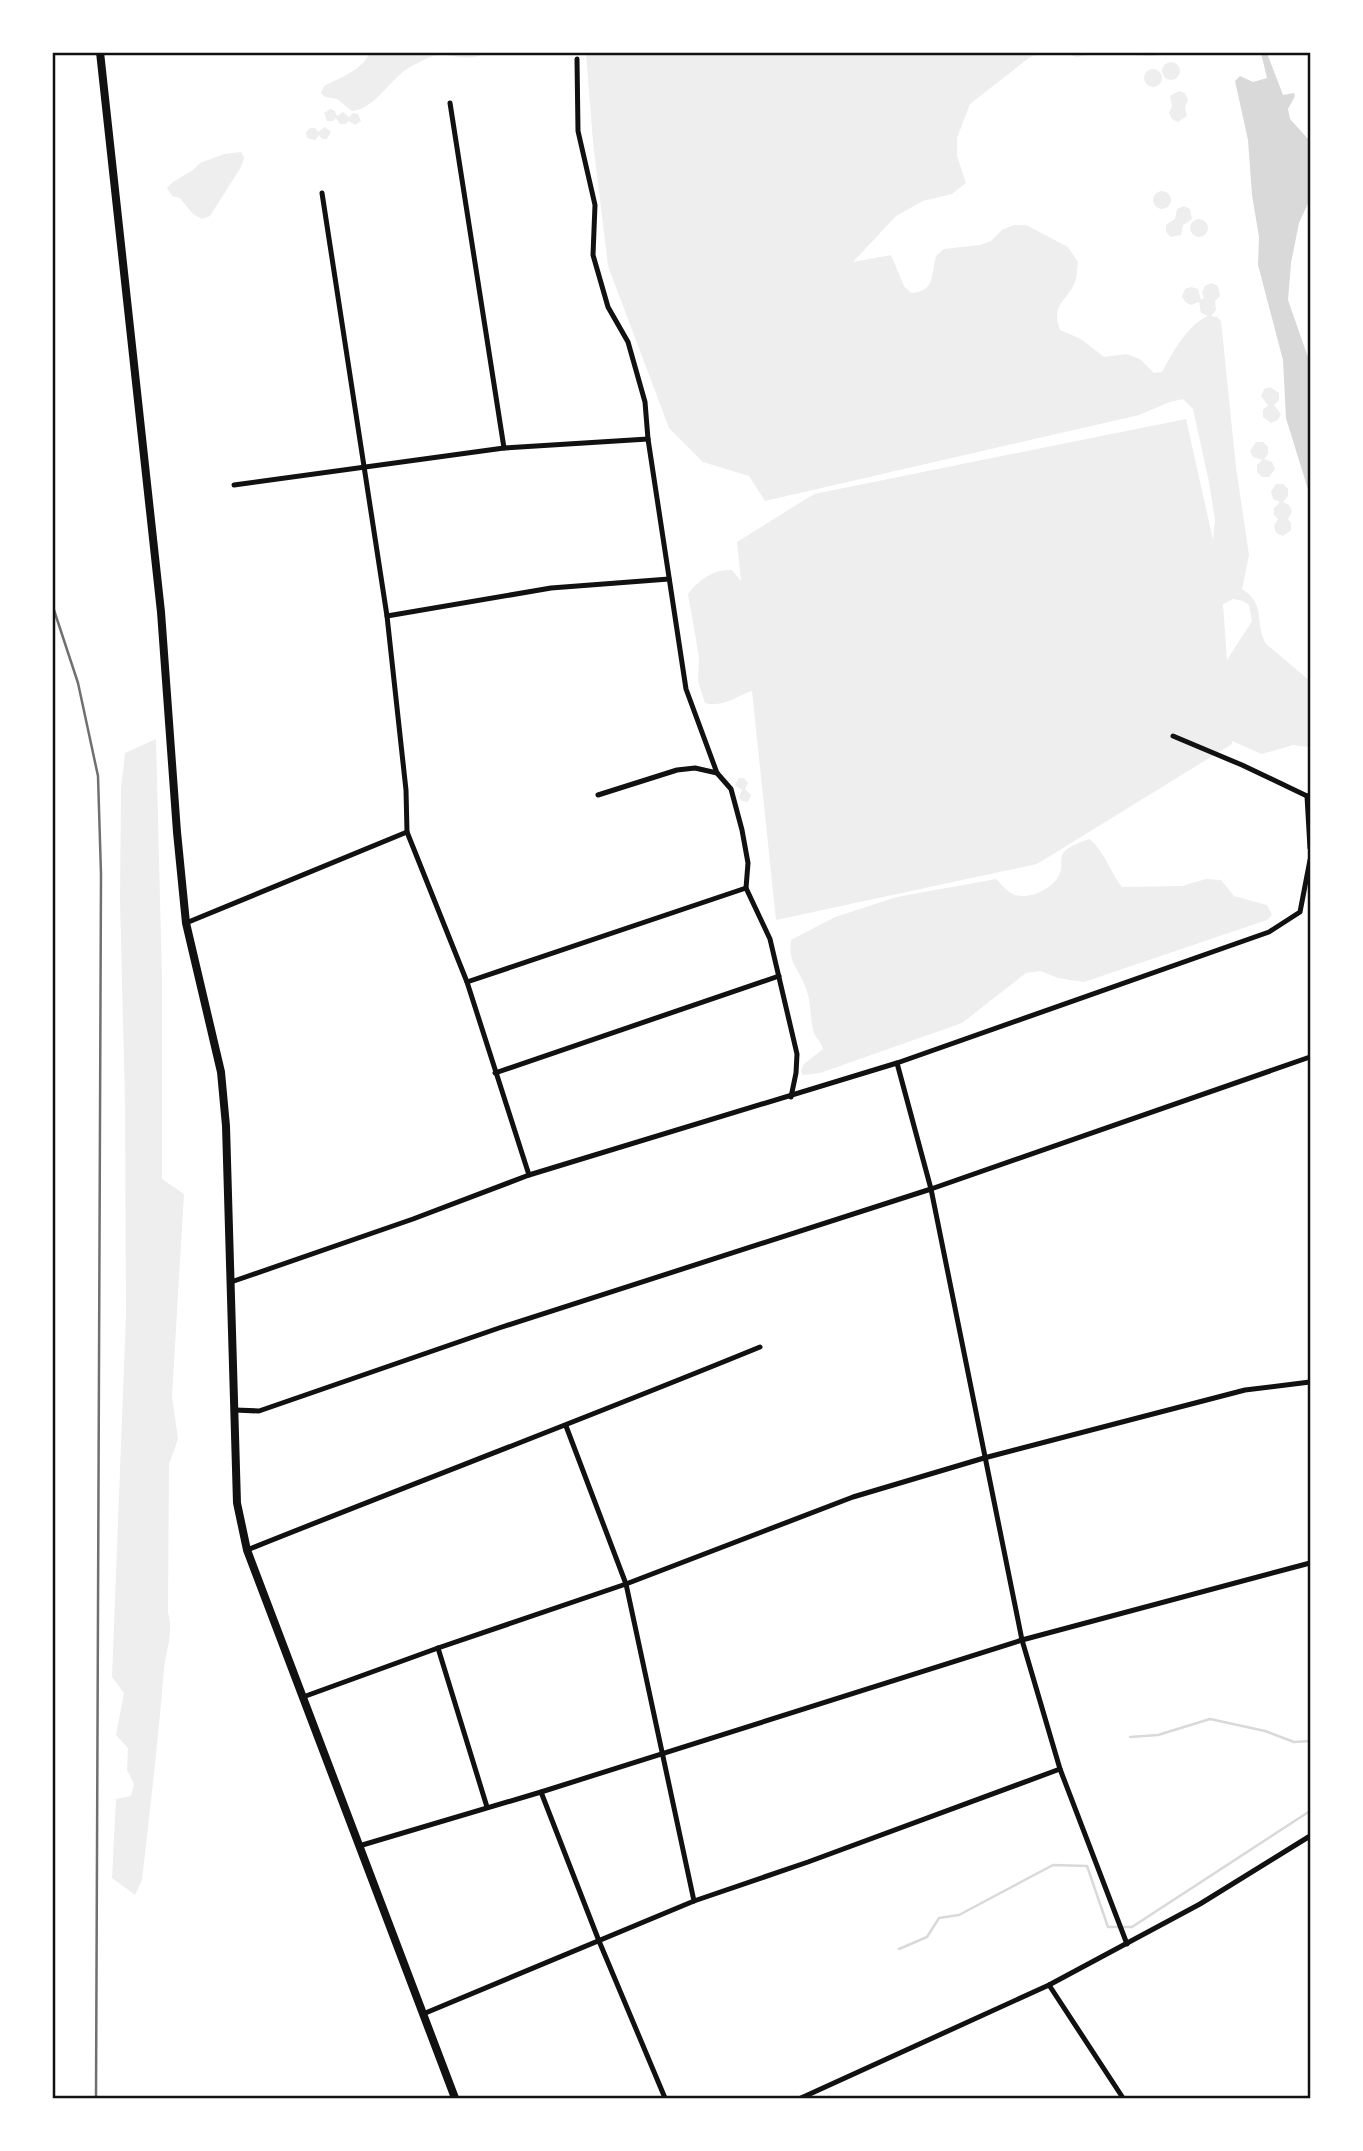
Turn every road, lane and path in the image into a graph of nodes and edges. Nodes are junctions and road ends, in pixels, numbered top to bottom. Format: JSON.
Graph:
{"nodes":[{"id":1,"x":100,"y":52,"type":"edge"},
{"id":2,"x":577,"y":59,"type":"dead end"},
{"id":3,"x":450,"y":103,"type":"dead end"},
{"id":4,"x":322,"y":193,"type":"dead end"},
{"id":5,"x":648,"y":439,"type":"junction"},
{"id":6,"x":504,"y":448,"type":"junction"},
{"id":7,"x":363,"y":466,"type":"junction"},
{"id":8,"x":234,"y":485,"type":"dead end"},
{"id":9,"x":669,"y":579,"type":"junction"},
{"id":10,"x":387,"y":616,"type":"junction"},
{"id":11,"x":1173,"y":736,"type":"dead end"},
{"id":12,"x":717,"y":773,"type":"junction"},
{"id":13,"x":598,"y":795,"type":"dead end"},
{"id":14,"x":1309,"y":796,"type":"edge"},
{"id":15,"x":407,"y":832,"type":"junction"},
{"id":16,"x":1311,"y":848,"type":"edge"},
{"id":17,"x":1311,"y":860,"type":"edge"},
{"id":18,"x":746,"y":888,"type":"junction"},
{"id":19,"x":186,"y":923,"type":"junction"},
{"id":20,"x":779,"y":976,"type":"junction"},
{"id":21,"x":467,"y":982,"type":"junction"},
{"id":22,"x":1311,"y":1057,"type":"edge"},
{"id":23,"x":897,"y":1063,"type":"junction"},
{"id":24,"x":495,"y":1073,"type":"junction"},
{"id":25,"x":791,"y":1097,"type":"junction"},
{"id":26,"x":528,"y":1175,"type":"junction"},
{"id":27,"x":931,"y":1189,"type":"junction"},
{"id":28,"x":231,"y":1282,"type":"junction"},
{"id":29,"x":760,"y":1347,"type":"dead end"},
{"id":30,"x":1311,"y":1382,"type":"edge"},
{"id":31,"x":235,"y":1410,"type":"junction"},
{"id":32,"x":566,"y":1426,"type":"junction"},
{"id":33,"x":984,"y":1458,"type":"junction"},
{"id":34,"x":247,"y":1550,"type":"junction"},
{"id":35,"x":1311,"y":1563,"type":"edge"},
{"id":36,"x":626,"y":1584,"type":"junction"},
{"id":37,"x":1022,"y":1640,"type":"junction"},
{"id":38,"x":438,"y":1648,"type":"junction"},
{"id":39,"x":303,"y":1697,"type":"junction"},
{"id":40,"x":662,"y":1752,"type":"junction"},
{"id":41,"x":1060,"y":1769,"type":"junction"},
{"id":42,"x":541,"y":1792,"type":"junction"},
{"id":43,"x":487,"y":1807,"type":"junction"},
{"id":44,"x":1311,"y":1836,"type":"edge"},
{"id":45,"x":359,"y":1846,"type":"junction"},
{"id":46,"x":694,"y":1900,"type":"junction"},
{"id":47,"x":599,"y":1941,"type":"junction"},
{"id":48,"x":1127,"y":1944,"type":"junction"},
{"id":49,"x":1049,"y":1985,"type":"junction"},
{"id":50,"x":423,"y":2014,"type":"junction"},
{"id":51,"x":455,"y":2098,"type":"edge"},
{"id":52,"x":665,"y":2098,"type":"edge"},
{"id":53,"x":802,"y":2098,"type":"edge"},
{"id":54,"x":1123,"y":2098,"type":"edge"}],
"edges":[{"from":1,"to":19,"type":"main road"},
{"from":2,"to":5,"type":"street"},
{"from":3,"to":6,"type":"street"},
{"from":4,"to":7,"type":"street"},
{"from":5,"to":6,"type":"street"},
{"from":5,"to":9,"type":"street"},
{"from":6,"to":7,"type":"street"},
{"from":7,"to":8,"type":"street"},
{"from":7,"to":10,"type":"street"},
{"from":9,"to":10,"type":"street"},
{"from":9,"to":12,"type":"street"},
{"from":10,"to":15,"type":"street"},
{"from":11,"to":14,"type":"street"},
{"from":12,"to":13,"type":"street"},
{"from":12,"to":18,"type":"street"},
{"from":14,"to":16,"type":"street"},
{"from":15,"to":19,"type":"street"},
{"from":15,"to":21,"type":"street"},
{"from":17,"to":23,"type":"street"},
{"from":18,"to":20,"type":"street"},
{"from":18,"to":21,"type":"street"},
{"from":19,"to":28,"type":"main road"},
{"from":20,"to":24,"type":"street"},
{"from":20,"to":25,"type":"street"},
{"from":21,"to":24,"type":"street"},
{"from":22,"to":27,"type":"street"},
{"from":23,"to":25,"type":"street"},
{"from":23,"to":27,"type":"street"},
{"from":24,"to":26,"type":"street"},
{"from":25,"to":26,"type":"street"},
{"from":26,"to":28,"type":"street"},
{"from":27,"to":31,"type":"street"},
{"from":27,"to":33,"type":"street"},
{"from":28,"to":31,"type":"main road"},
{"from":29,"to":32,"type":"street"},
{"from":30,"to":33,"type":"street"},
{"from":31,"to":34,"type":"main road"},
{"from":32,"to":34,"type":"street"},
{"from":32,"to":36,"type":"street"},
{"from":33,"to":36,"type":"street"},
{"from":33,"to":37,"type":"street"},
{"from":34,"to":39,"type":"main road"},
{"from":35,"to":37,"type":"street"},
{"from":36,"to":38,"type":"street"},
{"from":36,"to":40,"type":"street"},
{"from":37,"to":40,"type":"street"},
{"from":37,"to":41,"type":"street"},
{"from":38,"to":39,"type":"street"},
{"from":38,"to":43,"type":"street"},
{"from":39,"to":45,"type":"main road"},
{"from":40,"to":42,"type":"street"},
{"from":40,"to":46,"type":"street"},
{"from":41,"to":46,"type":"street"},
{"from":41,"to":48,"type":"street"},
{"from":42,"to":43,"type":"street"},
{"from":42,"to":47,"type":"street"},
{"from":43,"to":45,"type":"street"},
{"from":44,"to":48,"type":"street"},
{"from":45,"to":50,"type":"main road"},
{"from":46,"to":47,"type":"street"},
{"from":47,"to":50,"type":"street"},
{"from":47,"to":52,"type":"street"},
{"from":48,"to":49,"type":"street"},
{"from":49,"to":53,"type":"street"},
{"from":49,"to":54,"type":"street"},
{"from":50,"to":51,"type":"main road"}]}
